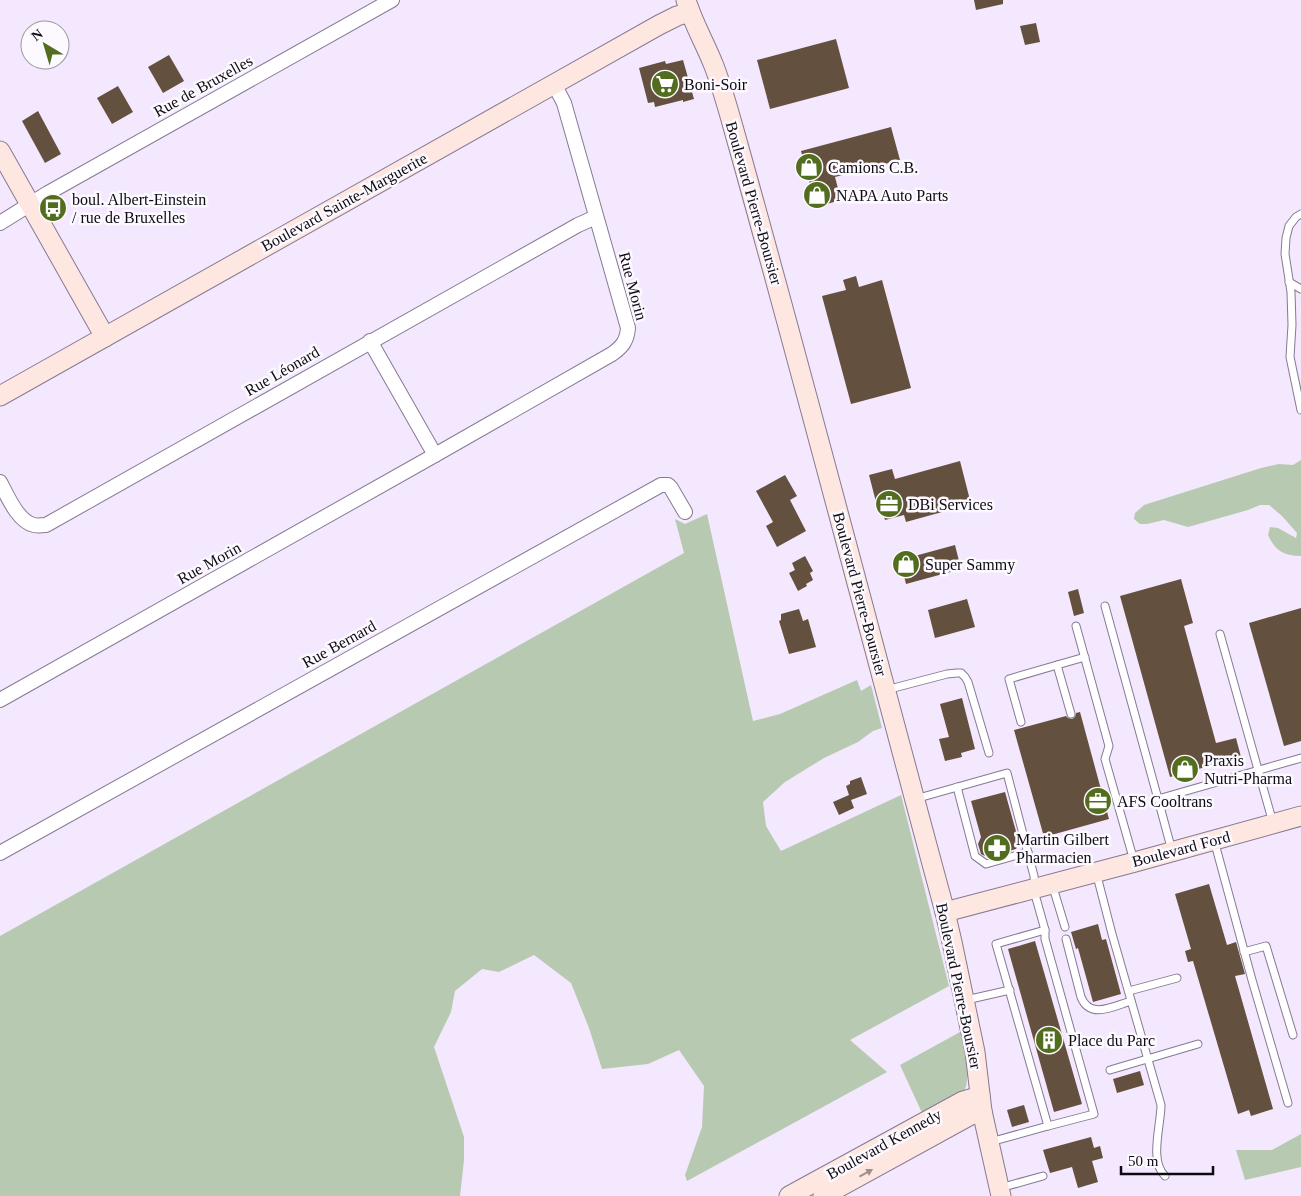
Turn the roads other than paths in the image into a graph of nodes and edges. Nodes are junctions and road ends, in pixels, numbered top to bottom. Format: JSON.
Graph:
{"nodes":[{"id":1,"x":392,"y":0,"type":"edge"},
{"id":2,"x":688,"y":6,"type":"edge"},
{"id":3,"x":554,"y":84,"type":"junction"},
{"id":4,"x":0,"y":151,"type":"edge"},
{"id":5,"x":30,"y":204,"type":"junction"},
{"id":6,"x":1301,"y":214,"type":"edge"},
{"id":7,"x":596,"y":217,"type":"junction"},
{"id":8,"x":0,"y":223,"type":"edge"},
{"id":9,"x":1289,"y":282,"type":"junction"},
{"id":10,"x":1301,"y":289,"type":"edge"},
{"id":11,"x":105,"y":336,"type":"junction"},
{"id":12,"x":370,"y":341,"type":"junction"},
{"id":13,"x":0,"y":396,"type":"edge"},
{"id":14,"x":1301,"y":410,"type":"edge"},
{"id":15,"x":435,"y":455,"type":"junction"},
{"id":16,"x":0,"y":482,"type":"edge"},
{"id":17,"x":685,"y":512,"type":"dead end"},
{"id":18,"x":1105,"y":606,"type":"dead end"},
{"id":19,"x":1076,"y":626,"type":"dead end"},
{"id":20,"x":1220,"y":634,"type":"dead end"},
{"id":21,"x":1085,"y":657,"type":"junction"},
{"id":22,"x":1057,"y":665,"type":"junction"},
{"id":23,"x":886,"y":690,"type":"junction"},
{"id":24,"x":0,"y":700,"type":"edge"},
{"id":25,"x":1071,"y":714,"type":"dead end"},
{"id":26,"x":1021,"y":722,"type":"dead end"},
{"id":27,"x":989,"y":753,"type":"dead end"},
{"id":28,"x":1301,"y":758,"type":"edge"},
{"id":29,"x":1258,"y":770,"type":"junction"},
{"id":30,"x":957,"y":788,"type":"junction"},
{"id":31,"x":915,"y":799,"type":"junction"},
{"id":32,"x":1158,"y":799,"type":"junction"},
{"id":33,"x":1301,"y":816,"type":"edge"},
{"id":34,"x":1273,"y":824,"type":"junction"},
{"id":35,"x":1214,"y":840,"type":"junction"},
{"id":36,"x":1028,"y":852,"type":"junction"},
{"id":37,"x":1172,"y":852,"type":"junction"},
{"id":38,"x":0,"y":853,"type":"edge"},
{"id":39,"x":1135,"y":862,"type":"junction"},
{"id":40,"x":1096,"y":872,"type":"junction"},
{"id":41,"x":1044,"y":886,"type":"junction"},
{"id":42,"x":945,"y":912,"type":"junction"},
{"id":43,"x":1065,"y":927,"type":"dead end"},
{"id":44,"x":1045,"y":930,"type":"junction"},
{"id":45,"x":1066,"y":940,"type":"dead end"},
{"id":46,"x":1244,"y":952,"type":"junction"},
{"id":47,"x":1177,"y":978,"type":"dead end"},
{"id":48,"x":1010,"y":990,"type":"junction"},
{"id":49,"x":1129,"y":992,"type":"junction"},
{"id":50,"x":1113,"y":997,"type":"dead end"},
{"id":51,"x":964,"y":1001,"type":"junction"},
{"id":52,"x":1131,"y":1001,"type":"junction"},
{"id":53,"x":1115,"y":1006,"type":"junction"},
{"id":54,"x":1293,"y":1035,"type":"dead end"},
{"id":55,"x":1198,"y":1044,"type":"dead end"},
{"id":56,"x":1148,"y":1059,"type":"junction"},
{"id":57,"x":1110,"y":1070,"type":"dead end"},
{"id":58,"x":1288,"y":1103,"type":"dead end"},
{"id":59,"x":981,"y":1104,"type":"junction"},
{"id":60,"x":1048,"y":1126,"type":"junction"},
{"id":61,"x":988,"y":1143,"type":"junction"},
{"id":62,"x":1043,"y":1176,"type":"dead end"},
{"id":63,"x":1165,"y":1176,"type":"dead end"},
{"id":64,"x":825,"y":1188,"type":"edge"},
{"id":65,"x":1001,"y":1192,"type":"edge"},
{"id":66,"x":789,"y":1196,"type":"edge"}],
"edges":[{"from":1,"to":5,"type":"street","name":"Rue de Bruxelles"},
{"from":2,"to":3,"type":"street","name":"Boulevard Sainte-Marguerite"},
{"from":2,"to":23,"type":"street","name":"Boulevard Pierre-Boursier"},
{"from":3,"to":7,"type":"street","name":"Rue Morin"},
{"from":3,"to":11,"type":"street","name":"Boulevard Sainte-Marguerite"},
{"from":4,"to":5,"type":"street"},
{"from":5,"to":8,"type":"street","name":"Rue de Bruxelles"},
{"from":5,"to":11,"type":"street"},
{"from":6,"to":9,"type":"lane"},
{"from":7,"to":12,"type":"street","name":"Rue Léonard"},
{"from":7,"to":15,"type":"street","name":"Rue Morin"},
{"from":9,"to":10,"type":"lane"},
{"from":9,"to":14,"type":"lane"},
{"from":11,"to":13,"type":"street","name":"Boulevard Sainte-Marguerite"},
{"from":12,"to":15,"type":"street"},
{"from":12,"to":16,"type":"street","name":"Rue Léonard"},
{"from":15,"to":24,"type":"street","name":"Rue Morin"},
{"from":17,"to":38,"type":"street","name":"Rue Bernard"},
{"from":18,"to":32,"type":"lane"},
{"from":19,"to":21,"type":"lane"},
{"from":20,"to":29,"type":"lane"},
{"from":21,"to":22,"type":"lane"},
{"from":21,"to":39,"type":"lane"},
{"from":22,"to":25,"type":"lane"},
{"from":22,"to":26,"type":"lane"},
{"from":23,"to":27,"type":"lane"},
{"from":23,"to":31,"type":"street","name":"Boulevard Pierre-Boursier"},
{"from":28,"to":29,"type":"lane"},
{"from":29,"to":32,"type":"lane"},
{"from":29,"to":34,"type":"lane"},
{"from":30,"to":31,"type":"lane"},
{"from":30,"to":36,"type":"lane"},
{"from":30,"to":36,"type":"lane"},
{"from":31,"to":42,"type":"street","name":"Boulevard Pierre-Boursier"},
{"from":32,"to":37,"type":"lane"},
{"from":33,"to":34,"type":"street","name":"Boulevard Ford"},
{"from":34,"to":35,"type":"street","name":"Boulevard Ford"},
{"from":35,"to":37,"type":"street","name":"Boulevard Ford"},
{"from":35,"to":46,"type":"lane"},
{"from":36,"to":41,"type":"lane"},
{"from":37,"to":39,"type":"street","name":"Boulevard Ford"},
{"from":39,"to":40,"type":"street","name":"Boulevard Ford"},
{"from":40,"to":41,"type":"street","name":"Boulevard Ford"},
{"from":40,"to":49,"type":"lane"},
{"from":41,"to":42,"type":"street","name":"Boulevard Ford"},
{"from":41,"to":43,"type":"lane"},
{"from":41,"to":44,"type":"lane"},
{"from":42,"to":51,"type":"street","name":"Boulevard Pierre-Boursier"},
{"from":44,"to":48,"type":"lane"},
{"from":44,"to":60,"type":"lane"},
{"from":45,"to":53,"type":"lane"},
{"from":46,"to":54,"type":"lane"},
{"from":46,"to":58,"type":"lane"},
{"from":47,"to":49,"type":"lane"},
{"from":48,"to":51,"type":"lane"},
{"from":48,"to":60,"type":"lane"},
{"from":49,"to":52,"type":"lane"},
{"from":50,"to":53,"type":"lane"},
{"from":51,"to":59,"type":"street","name":"Boulevard Pierre-Boursier"},
{"from":52,"to":53,"type":"lane"},
{"from":52,"to":56,"type":"lane"},
{"from":55,"to":56,"type":"lane"},
{"from":56,"to":57,"type":"lane"},
{"from":56,"to":63,"type":"lane"},
{"from":59,"to":61,"type":"street","name":"Boulevard Pierre-Boursier"},
{"from":59,"to":64,"type":"street","name":"Boulevard Kennedy"},
{"from":60,"to":61,"type":"lane"},
{"from":61,"to":65,"type":"street","name":"Boulevard Pierre-Boursier"},
{"from":62,"to":65,"type":"lane"},
{"from":64,"to":66,"type":"street","name":"Boulevard Kennedy"}]}
